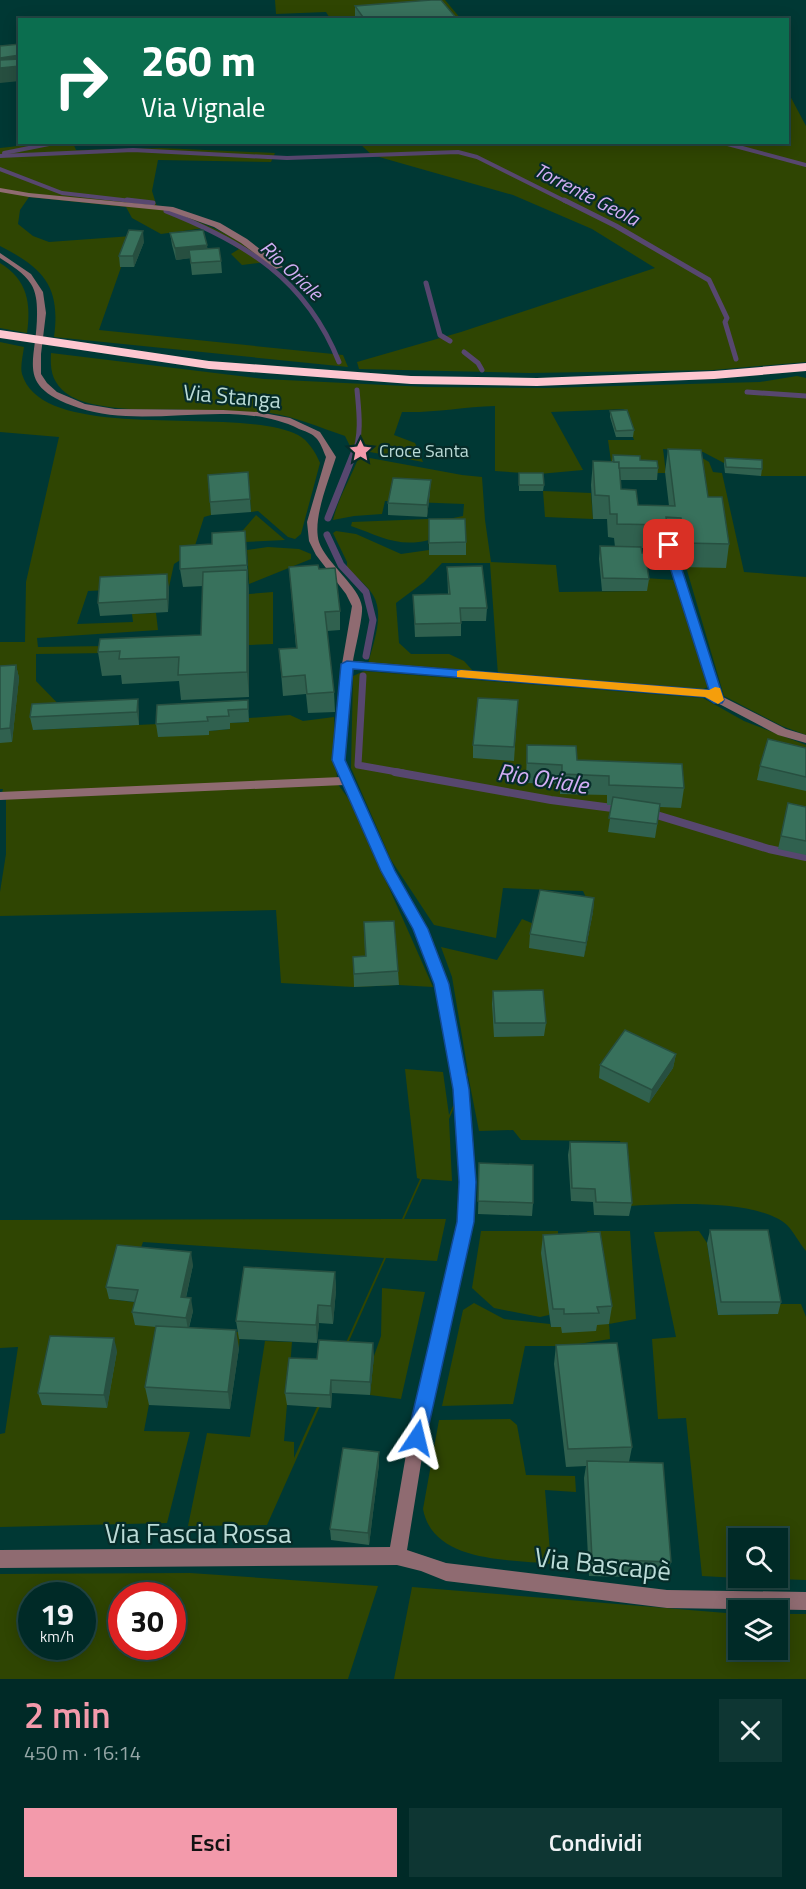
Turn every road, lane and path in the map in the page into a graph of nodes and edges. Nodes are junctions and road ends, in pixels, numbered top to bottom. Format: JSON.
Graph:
{"nodes":[{"id":1,"x":0,"y":190,"type":"edge"},
{"id":2,"x":0,"y":255,"type":"edge"},
{"id":3,"x":279,"y":267,"type":"dead end"},
{"id":4,"x":0,"y":334,"type":"edge"},
{"id":5,"x":806,"y":367,"type":"edge"},
{"id":6,"x":669,"y":545,"type":"edge"},
{"id":7,"x":347,"y":664,"type":"junction"},
{"id":8,"x":718,"y":700,"type":"junction"},
{"id":9,"x":806,"y":739,"type":"edge"},
{"id":10,"x":347,"y":781,"type":"junction"},
{"id":11,"x":0,"y":796,"type":"edge"},
{"id":12,"x":397,"y":1556,"type":"junction"},
{"id":13,"x":0,"y":1559,"type":"edge"},
{"id":14,"x":806,"y":1601,"type":"edge"}],
"edges":[{"from":1,"to":3,"type":"street"},
{"from":2,"to":7,"type":"street","name":"Via Stanga"},
{"from":4,"to":5,"type":"highway"},
{"from":6,"to":8,"type":"street"},
{"from":7,"to":8,"type":"street"},
{"from":7,"to":10,"type":"street","name":"Via Stanga"},
{"from":8,"to":9,"type":"street"},
{"from":10,"to":11,"type":"street"},
{"from":10,"to":12,"type":"street","name":"Via Stanga"},
{"from":12,"to":13,"type":"street","name":"Via Fascia Rossa"},
{"from":12,"to":14,"type":"street","name":"Via Bascapè"}]}
